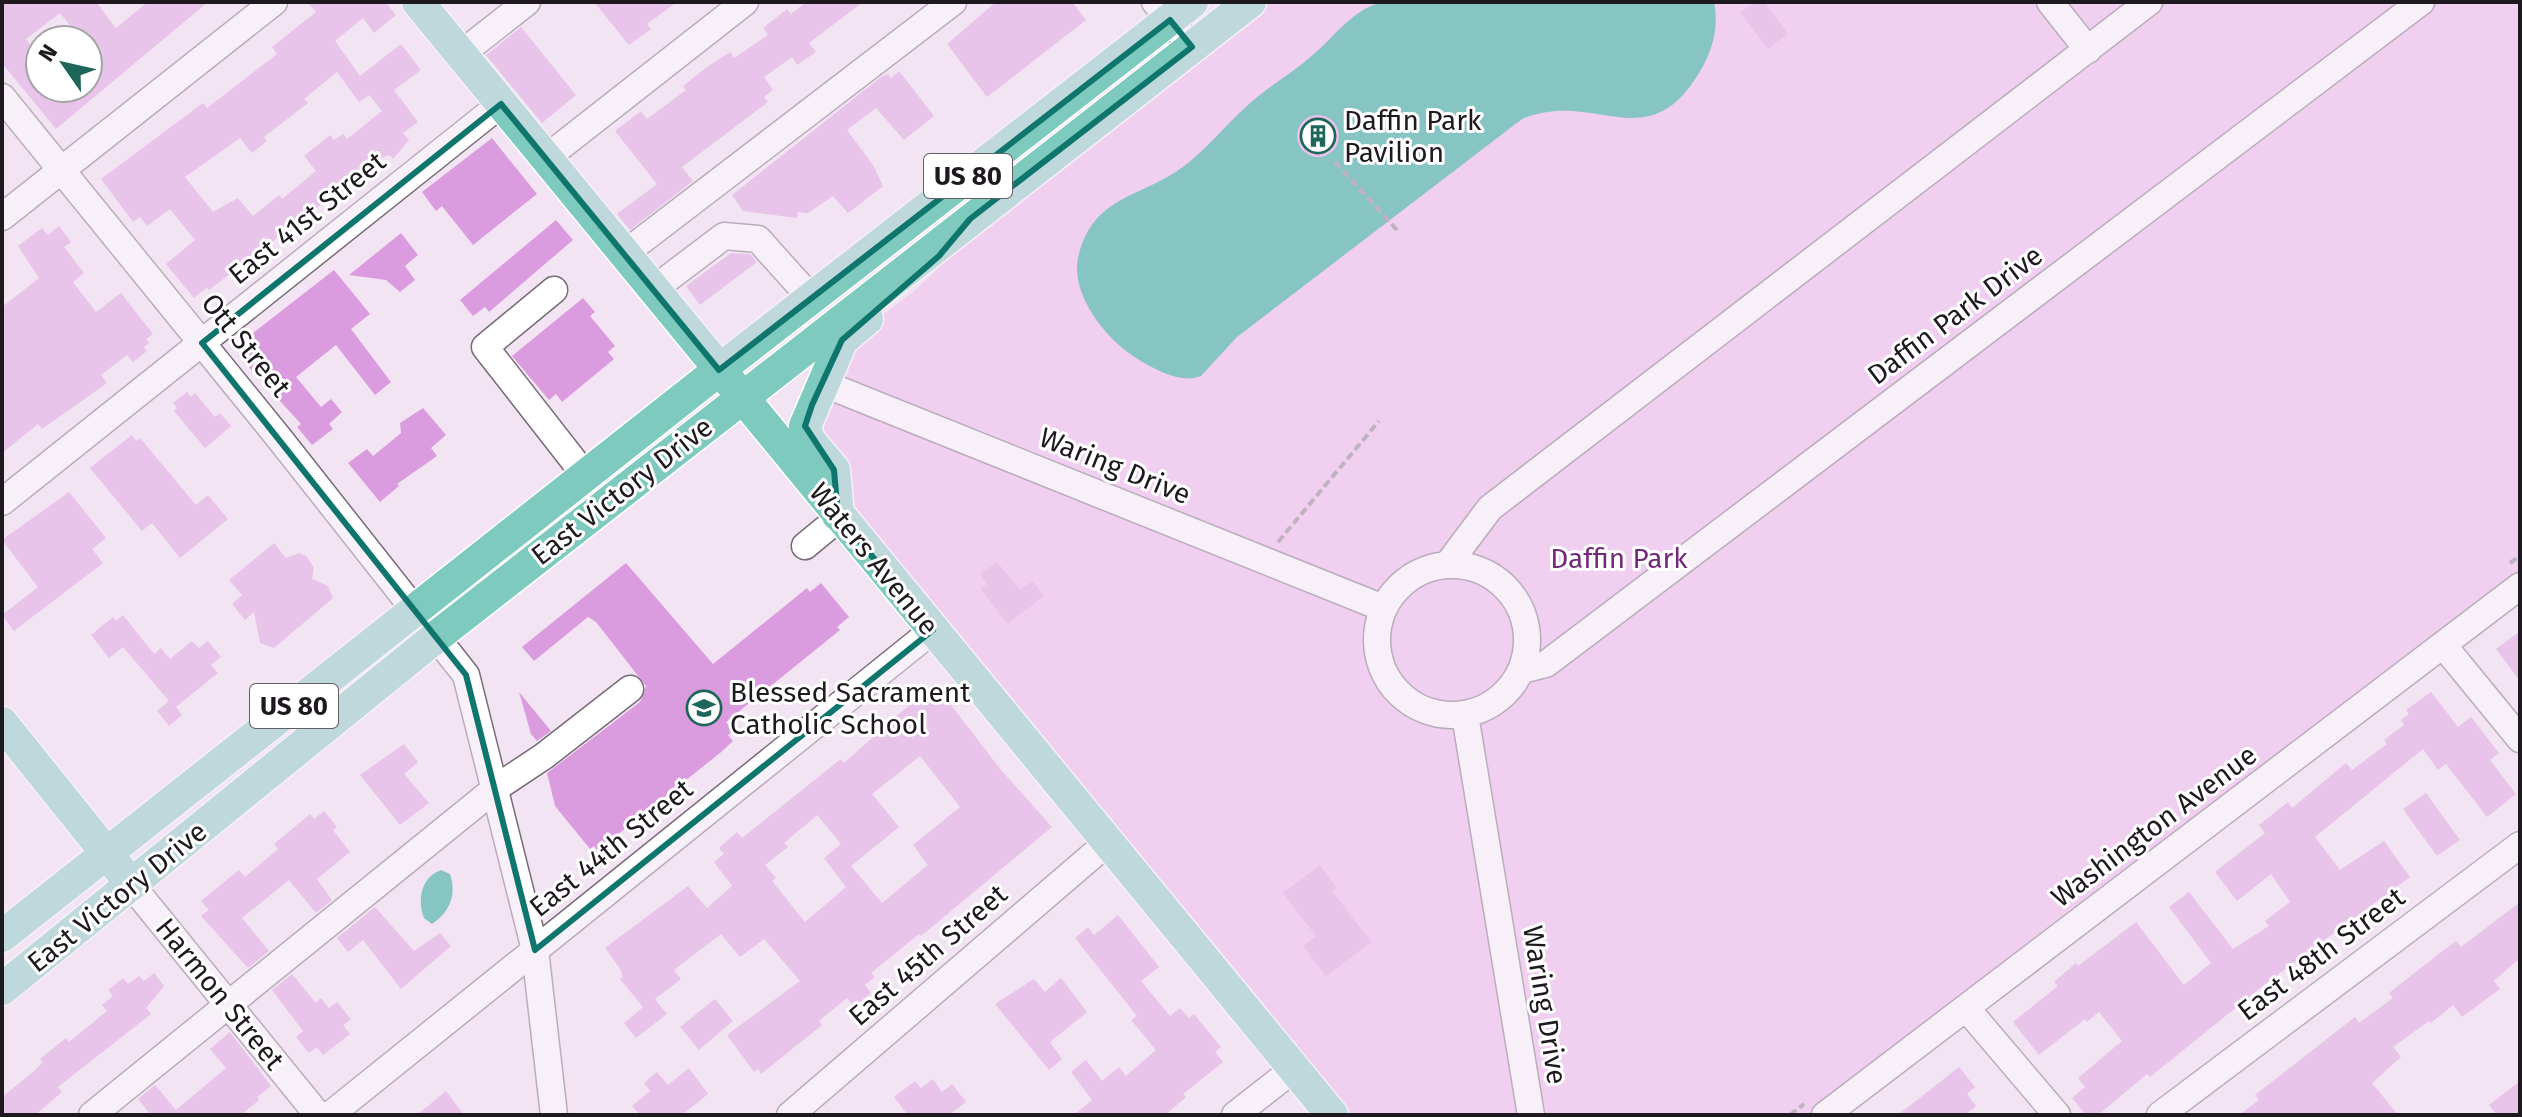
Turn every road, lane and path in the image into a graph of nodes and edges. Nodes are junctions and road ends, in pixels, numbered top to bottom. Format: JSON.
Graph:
{"nodes":[{"id":1,"x":274,"y":2,"type":"edge"},
{"id":2,"x":418,"y":2,"type":"edge"},
{"id":3,"x":527,"y":2,"type":"edge"},
{"id":4,"x":745,"y":2,"type":"edge"},
{"id":5,"x":953,"y":2,"type":"edge"},
{"id":6,"x":1250,"y":2,"type":"edge"},
{"id":7,"x":2050,"y":2,"type":"edge"},
{"id":8,"x":2149,"y":2,"type":"edge"},
{"id":9,"x":2421,"y":2,"type":"edge"},
{"id":10,"x":1173,"y":8,"type":"edge"},
{"id":11,"x":1192,"y":47,"type":"junction"},
{"id":12,"x":2088,"y":50,"type":"junction"},
{"id":13,"x":461,"y":54,"type":"junction"},
{"id":14,"x":2,"y":97,"type":"edge"},
{"id":15,"x":501,"y":104,"type":"junction"},
{"id":16,"x":546,"y":158,"type":"junction"},
{"id":17,"x":1335,"y":162,"type":"dead end"},
{"id":18,"x":62,"y":170,"type":"junction"},
{"id":19,"x":2,"y":217,"type":"edge"},
{"id":20,"x":970,"y":219,"type":"junction"},
{"id":21,"x":1397,"y":230,"type":"dead end"},
{"id":22,"x":624,"y":254,"type":"junction"},
{"id":23,"x":654,"y":289,"type":"junction"},
{"id":24,"x":554,"y":290,"type":"dead end"},
{"id":25,"x":811,"y":298,"type":"junction"},
{"id":26,"x":202,"y":343,"type":"junction"},
{"id":27,"x":719,"y":370,"type":"junction"},
{"id":28,"x":822,"y":383,"type":"junction"},
{"id":29,"x":741,"y":397,"type":"junction"},
{"id":30,"x":1379,"y":421,"type":"dead end"},
{"id":31,"x":585,"y":475,"type":"junction"},
{"id":32,"x":2,"y":502,"type":"edge"},
{"id":33,"x":839,"y":516,"type":"junction"},
{"id":34,"x":805,"y":546,"type":"dead end"},
{"id":35,"x":1263,"y":560,"type":"junction"},
{"id":36,"x":1448,"y":564,"type":"junction"},
{"id":37,"x":2520,"y":586,"type":"edge"},
{"id":38,"x":1383,"y":608,"type":"junction"},
{"id":39,"x":415,"y":610,"type":"junction"},
{"id":40,"x":933,"y":630,"type":"junction"},
{"id":41,"x":436,"y":637,"type":"junction"},
{"id":42,"x":2443,"y":645,"type":"junction"},
{"id":43,"x":1522,"y":670,"type":"junction"},
{"id":44,"x":630,"y":689,"type":"dead end"},
{"id":45,"x":1465,"y":715,"type":"junction"},
{"id":46,"x":2,"y":723,"type":"edge"},
{"id":47,"x":2520,"y":739,"type":"edge"},
{"id":48,"x":496,"y":788,"type":"junction"},
{"id":49,"x":1107,"y":843,"type":"junction"},
{"id":50,"x":2520,"y":845,"type":"edge"},
{"id":51,"x":106,"y":853,"type":"junction"},
{"id":52,"x":132,"y":886,"type":"junction"},
{"id":53,"x":2,"y":936,"type":"edge"},
{"id":54,"x":535,"y":950,"type":"junction"},
{"id":55,"x":2,"y":989,"type":"edge"},
{"id":56,"x":229,"y":1004,"type":"junction"},
{"id":57,"x":1967,"y":1009,"type":"junction"},
{"id":58,"x":1295,"y":1068,"type":"junction"},
{"id":59,"x":92,"y":1115,"type":"edge"},
{"id":60,"x":318,"y":1115,"type":"edge"},
{"id":61,"x":330,"y":1115,"type":"edge"},
{"id":62,"x":554,"y":1115,"type":"edge"},
{"id":63,"x":790,"y":1115,"type":"edge"},
{"id":64,"x":1235,"y":1115,"type":"edge"},
{"id":65,"x":1332,"y":1115,"type":"edge"},
{"id":66,"x":1531,"y":1115,"type":"edge"},
{"id":67,"x":1825,"y":1115,"type":"edge"},
{"id":68,"x":2057,"y":1115,"type":"edge"},
{"id":69,"x":2160,"y":1115,"type":"edge"}],
"edges":[{"from":1,"to":18,"type":"street"},
{"from":2,"to":13,"type":"main road","name":"Waters Avenue"},
{"from":3,"to":13,"type":"street"},
{"from":4,"to":16,"type":"street"},
{"from":5,"to":22,"type":"street"},
{"from":6,"to":11,"type":"main road","name":"East Victory Drive","number":"US 80"},
{"from":7,"to":12,"type":"street"},
{"from":8,"to":12,"type":"street"},
{"from":9,"to":43,"type":"street","name":"Daffin Park Drive"},
{"from":10,"to":11,"type":"street"},
{"from":10,"to":25,"type":"main road","name":"East Victory Drive","number":"US 80"},
{"from":11,"to":20,"type":"main road","name":"East Victory Drive","number":"US 80"},
{"from":12,"to":36,"type":"street"},
{"from":13,"to":15,"type":"main road","name":"Waters Avenue"},
{"from":14,"to":18,"type":"street","name":"Ott Street"},
{"from":15,"to":16,"type":"main road","name":"Waters Avenue"},
{"from":15,"to":26,"type":"street","name":"East 41st Street"},
{"from":16,"to":22,"type":"main road","name":"Waters Avenue"},
{"from":17,"to":21,"type":"path"},
{"from":18,"to":19,"type":"street"},
{"from":18,"to":26,"type":"street","name":"Ott Street"},
{"from":20,"to":28,"type":"main road"},
{"from":20,"to":29,"type":"main road","name":"East Victory Drive","number":"US 80"},
{"from":22,"to":23,"type":"main road","name":"Waters Avenue"},
{"from":23,"to":25,"type":"street"},
{"from":23,"to":27,"type":"main road","name":"Waters Avenue"},
{"from":24,"to":31,"type":"street"},
{"from":25,"to":27,"type":"main road","name":"East Victory Drive","number":"US 80"},
{"from":26,"to":32,"type":"street","name":"East 41st Street"},
{"from":26,"to":39,"type":"street","name":"Ott Street"},
{"from":27,"to":29,"type":"main road","name":"Waters Avenue"},
{"from":27,"to":31,"type":"main road","name":"East Victory Drive","number":"US 80"},
{"from":28,"to":33,"type":"main road"},
{"from":28,"to":35,"type":"street","name":"Waring Drive"},
{"from":29,"to":33,"type":"main road","name":"Waters Avenue"},
{"from":29,"to":41,"type":"main road","name":"East Victory Drive","number":"US 80"},
{"from":30,"to":35,"type":"path"},
{"from":31,"to":39,"type":"main road","name":"East Victory Drive","number":"US 80"},
{"from":33,"to":34,"type":"street"},
{"from":33,"to":40,"type":"main road","name":"Waters Avenue"},
{"from":35,"to":38,"type":"street","name":"Waring Drive"},
{"from":36,"to":38,"type":"street"},
{"from":36,"to":43,"type":"street"},
{"from":37,"to":42,"type":"street","name":"Washington Avenue"},
{"from":38,"to":45,"type":"street"},
{"from":39,"to":41,"type":"street","name":"Ott Street"},
{"from":39,"to":51,"type":"main road","name":"East Victory Drive","number":"US 80"},
{"from":40,"to":49,"type":"main road","name":"Waters Avenue"},
{"from":40,"to":54,"type":"street","name":"East 44th Street"},
{"from":41,"to":48,"type":"street","name":"Ott Street"},
{"from":41,"to":52,"type":"main road","name":"East Victory Drive","number":"US 80"},
{"from":42,"to":47,"type":"street"},
{"from":42,"to":57,"type":"street","name":"Washington Avenue"},
{"from":43,"to":45,"type":"street"},
{"from":44,"to":48,"type":"street"},
{"from":45,"to":66,"type":"street","name":"Waring Drive"},
{"from":46,"to":51,"type":"main road","name":"Harmon Street"},
{"from":48,"to":54,"type":"street","name":"Ott Street"},
{"from":48,"to":56,"type":"street"},
{"from":49,"to":58,"type":"main road","name":"Waters Avenue"},
{"from":49,"to":63,"type":"street","name":"East 45th Street"},
{"from":50,"to":69,"type":"street","name":"East 48th Street"},
{"from":51,"to":52,"type":"main road","name":"Harmon Street"},
{"from":51,"to":53,"type":"main road","name":"East Victory Drive","number":"US 80"},
{"from":52,"to":55,"type":"main road","name":"East Victory Drive","number":"US 80"},
{"from":52,"to":56,"type":"street","name":"Harmon Street"},
{"from":54,"to":61,"type":"street","name":"East 44th Street"},
{"from":54,"to":62,"type":"street","name":"Ott Street"},
{"from":56,"to":59,"type":"street"},
{"from":56,"to":60,"type":"street","name":"Harmon Street"},
{"from":57,"to":67,"type":"street","name":"Washington Avenue"},
{"from":57,"to":68,"type":"street"},
{"from":58,"to":64,"type":"street"},
{"from":58,"to":65,"type":"main road","name":"Waters Avenue"}]}
